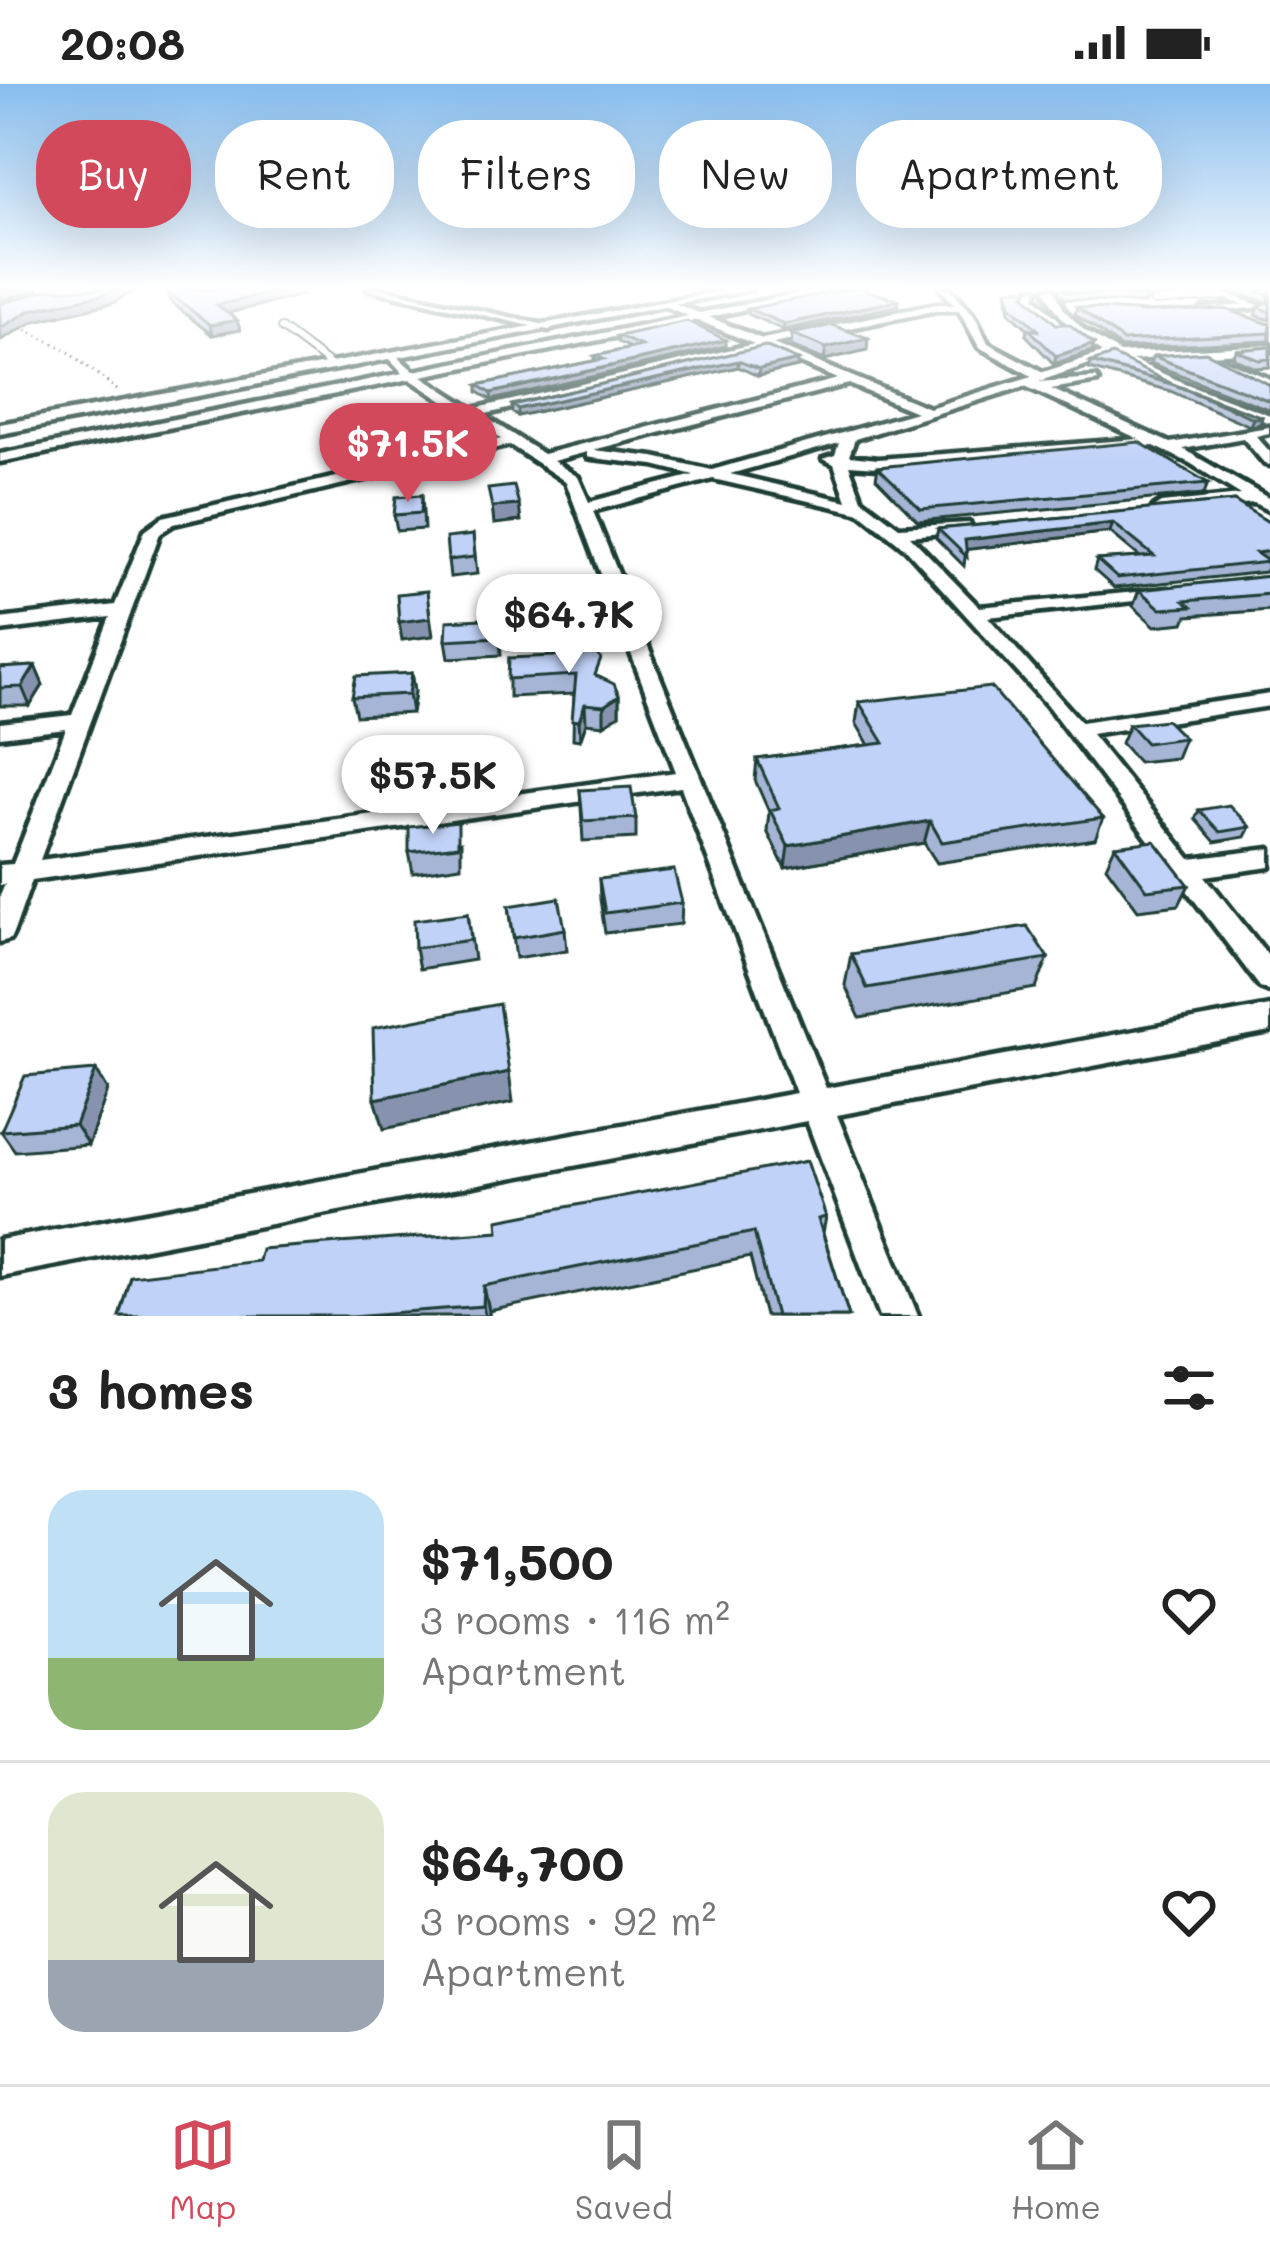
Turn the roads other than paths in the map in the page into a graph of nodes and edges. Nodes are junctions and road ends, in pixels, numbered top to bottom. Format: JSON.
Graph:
{"nodes":[{"id":1,"x":306,"y":346,"type":"edge"},
{"id":2,"x":444,"y":346,"type":"edge"},
{"id":3,"x":553,"y":346,"type":"edge"},
{"id":4,"x":752,"y":346,"type":"edge"},
{"id":5,"x":768,"y":346,"type":"edge"},
{"id":6,"x":987,"y":346,"type":"edge"},
{"id":7,"x":1095,"y":346,"type":"edge"},
{"id":8,"x":1270,"y":348,"type":"edge"},
{"id":9,"x":1203,"y":353,"type":"junction"},
{"id":10,"x":393,"y":356,"type":"junction"},
{"id":11,"x":1106,"y":356,"type":"junction"},
{"id":12,"x":333,"y":367,"type":"junction"},
{"id":13,"x":412,"y":375,"type":"junction"},
{"id":14,"x":848,"y":380,"type":"junction"},
{"id":15,"x":1092,"y":381,"type":"dead end"},
{"id":16,"x":1036,"y":382,"type":"junction"},
{"id":17,"x":1270,"y":384,"type":"edge"},
{"id":18,"x":1270,"y":404,"type":"edge"},
{"id":19,"x":1244,"y":409,"type":"junction"},
{"id":20,"x":925,"y":412,"type":"junction"},
{"id":21,"x":470,"y":414,"type":"junction"},
{"id":22,"x":1267,"y":425,"type":"edge"},
{"id":23,"x":0,"y":429,"type":"edge"},
{"id":24,"x":1246,"y":433,"type":"junction"},
{"id":25,"x":848,"y":438,"type":"junction"},
{"id":26,"x":509,"y":441,"type":"junction"},
{"id":27,"x":1160,"y":445,"type":"junction"},
{"id":28,"x":798,"y":452,"type":"junction"},
{"id":29,"x":555,"y":456,"type":"junction"},
{"id":30,"x":0,"y":458,"type":"edge"},
{"id":31,"x":840,"y":460,"type":"junction"},
{"id":32,"x":1270,"y":461,"type":"edge"},
{"id":33,"x":716,"y":474,"type":"junction"},
{"id":34,"x":1263,"y":502,"type":"edge"},
{"id":35,"x":586,"y":508,"type":"junction"},
{"id":36,"x":863,"y":509,"type":"junction"},
{"id":37,"x":1149,"y":509,"type":"edge"},
{"id":38,"x":990,"y":524,"type":"edge"},
{"id":39,"x":898,"y":532,"type":"junction"},
{"id":40,"x":1179,"y":591,"type":"edge"},
{"id":41,"x":123,"y":610,"type":"junction"},
{"id":42,"x":977,"y":613,"type":"junction"},
{"id":43,"x":0,"y":625,"type":"edge"},
{"id":44,"x":1270,"y":700,"type":"edge"},
{"id":45,"x":82,"y":721,"type":"junction"},
{"id":46,"x":1077,"y":729,"type":"junction"},
{"id":47,"x":0,"y":730,"type":"edge"},
{"id":48,"x":691,"y":778,"type":"junction"},
{"id":49,"x":1270,"y":858,"type":"edge"},
{"id":50,"x":1186,"y":869,"type":"junction"},
{"id":51,"x":13,"y":873,"type":"edge"},
{"id":52,"x":0,"y":931,"type":"edge"},
{"id":53,"x":1270,"y":979,"type":"edge"},
{"id":54,"x":1270,"y":1019,"type":"edge"},
{"id":55,"x":815,"y":1102,"type":"junction"},
{"id":56,"x":0,"y":1258,"type":"edge"},
{"id":57,"x":898,"y":1316,"type":"edge"}],
"edges":[{"from":1,"to":12,"type":"lane"},
{"from":2,"to":10,"type":"street"},
{"from":3,"to":13,"type":"street"},
{"from":4,"to":21,"type":"street"},
{"from":5,"to":14,"type":"street"},
{"from":6,"to":16,"type":"street"},
{"from":7,"to":11,"type":"street"},
{"from":8,"to":9,"type":"street"},
{"from":9,"to":11,"type":"street"},
{"from":9,"to":17,"type":"street"},
{"from":10,"to":12,"type":"street"},
{"from":10,"to":13,"type":"street"},
{"from":11,"to":16,"type":"street"},
{"from":11,"to":19,"type":"street"},
{"from":12,"to":23,"type":"street"},
{"from":13,"to":21,"type":"street"},
{"from":13,"to":30,"type":"street"},
{"from":14,"to":20,"type":"street"},
{"from":14,"to":29,"type":"street"},
{"from":15,"to":16,"type":"street"},
{"from":16,"to":20,"type":"street"},
{"from":16,"to":27,"type":"street"},
{"from":18,"to":19,"type":"street"},
{"from":19,"to":22,"type":"street"},
{"from":20,"to":25,"type":"street"},
{"from":21,"to":26,"type":"street"},
{"from":22,"to":24,"type":"street"},
{"from":24,"to":27,"type":"street"},
{"from":24,"to":32,"type":"street"},
{"from":25,"to":28,"type":"street"},
{"from":25,"to":31,"type":"street"},
{"from":26,"to":29,"type":"street"},
{"from":26,"to":41,"type":"street"},
{"from":27,"to":31,"type":"street"},
{"from":27,"to":34,"type":"street"},
{"from":28,"to":31,"type":"street"},
{"from":28,"to":33,"type":"street"},
{"from":29,"to":33,"type":"street"},
{"from":29,"to":35,"type":"street"},
{"from":31,"to":36,"type":"street"},
{"from":33,"to":35,"type":"street"},
{"from":33,"to":36,"type":"street"},
{"from":34,"to":37,"type":"street"},
{"from":35,"to":48,"type":"street"},
{"from":36,"to":39,"type":"street"},
{"from":38,"to":39,"type":"street"},
{"from":39,"to":42,"type":"street"},
{"from":40,"to":42,"type":"street"},
{"from":41,"to":43,"type":"street"},
{"from":41,"to":45,"type":"street"},
{"from":42,"to":46,"type":"street"},
{"from":44,"to":46,"type":"street"},
{"from":45,"to":47,"type":"street"},
{"from":45,"to":51,"type":"street"},
{"from":46,"to":50,"type":"street"},
{"from":48,"to":51,"type":"street"},
{"from":48,"to":55,"type":"street"},
{"from":49,"to":50,"type":"street"},
{"from":50,"to":53,"type":"street"},
{"from":51,"to":52,"type":"street"},
{"from":54,"to":55,"type":"street"},
{"from":55,"to":56,"type":"street"},
{"from":55,"to":57,"type":"street"}]}
